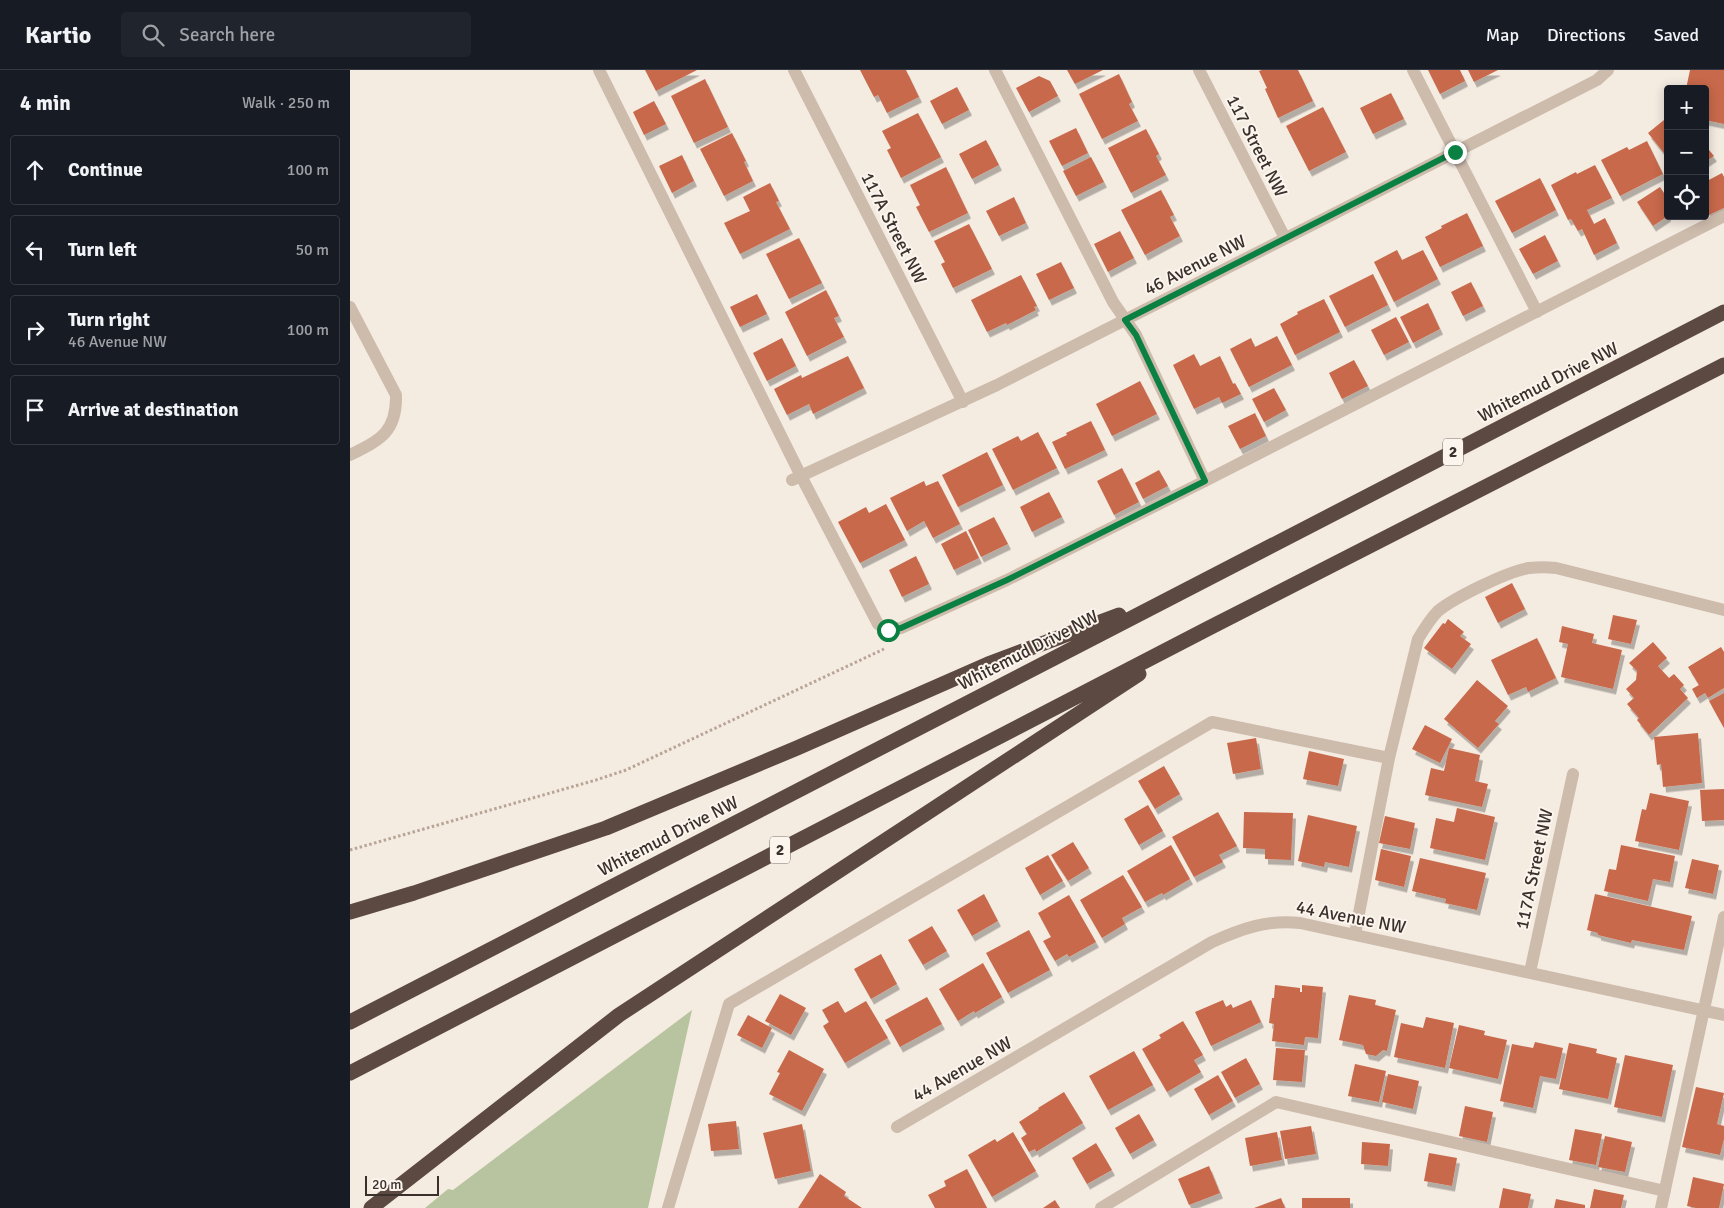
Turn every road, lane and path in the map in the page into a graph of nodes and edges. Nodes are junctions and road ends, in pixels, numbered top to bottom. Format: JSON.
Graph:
{"nodes":[{"id":1,"x":598,"y":70,"type":"edge"},
{"id":2,"x":794,"y":70,"type":"edge"},
{"id":3,"x":995,"y":70,"type":"edge"},
{"id":4,"x":1199,"y":70,"type":"edge"},
{"id":5,"x":1414,"y":70,"type":"edge"},
{"id":6,"x":1608,"y":70,"type":"edge"},
{"id":7,"x":1455,"y":152,"type":"junction"},
{"id":8,"x":1724,"y":216,"type":"edge"},
{"id":9,"x":1285,"y":238,"type":"junction"},
{"id":10,"x":350,"y":307,"type":"edge"},
{"id":11,"x":1537,"y":312,"type":"junction"},
{"id":12,"x":1724,"y":312,"type":"edge"},
{"id":13,"x":1125,"y":320,"type":"junction"},
{"id":14,"x":1724,"y":364,"type":"edge"},
{"id":15,"x":963,"y":402,"type":"junction"},
{"id":16,"x":350,"y":455,"type":"edge"},
{"id":17,"x":796,"y":478,"type":"junction"},
{"id":18,"x":1205,"y":481,"type":"junction"},
{"id":19,"x":1181,"y":592,"type":"junction"},
{"id":20,"x":1724,"y":610,"type":"edge"},
{"id":21,"x":1209,"y":628,"type":"junction"},
{"id":22,"x":880,"y":650,"type":"dead end"},
{"id":23,"x":1390,"y":758,"type":"junction"},
{"id":24,"x":1573,"y":774,"type":"dead end"},
{"id":25,"x":350,"y":850,"type":"edge"},
{"id":26,"x":350,"y":912,"type":"edge"},
{"id":27,"x":1724,"y":917,"type":"edge"},
{"id":28,"x":1355,"y":934,"type":"junction"},
{"id":29,"x":1530,"y":972,"type":"junction"},
{"id":30,"x":1704,"y":1010,"type":"junction"},
{"id":31,"x":1724,"y":1014,"type":"edge"},
{"id":32,"x":350,"y":1022,"type":"edge"},
{"id":33,"x":350,"y":1073,"type":"edge"},
{"id":34,"x":897,"y":1127,"type":"dead end"},
{"id":35,"x":1665,"y":1191,"type":"junction"},
{"id":36,"x":372,"y":1208,"type":"edge"},
{"id":37,"x":668,"y":1208,"type":"edge"},
{"id":38,"x":1101,"y":1208,"type":"edge"},
{"id":39,"x":1661,"y":1208,"type":"edge"}],
"edges":[{"from":1,"to":17,"type":"street"},
{"from":2,"to":15,"type":"street","name":"117A Street NW"},
{"from":3,"to":13,"type":"street"},
{"from":4,"to":9,"type":"street","name":"117 Street NW"},
{"from":5,"to":7,"type":"street"},
{"from":6,"to":7,"type":"street","name":"46 Avenue NW"},
{"from":7,"to":9,"type":"street","name":"46 Avenue NW"},
{"from":7,"to":11,"type":"street"},
{"from":8,"to":11,"type":"street"},
{"from":9,"to":13,"type":"street","name":"46 Avenue NW"},
{"from":10,"to":16,"type":"street"},
{"from":11,"to":18,"type":"street"},
{"from":12,"to":19,"type":"highway","name":"Whitemud Drive NW","number":"2"},
{"from":13,"to":15,"type":"street","name":"46 Avenue NW"},
{"from":13,"to":18,"type":"street"},
{"from":14,"to":21,"type":"highway","number":"2"},
{"from":15,"to":17,"type":"street","name":"46 Avenue NW"},
{"from":17,"to":18,"type":"street"},
{"from":19,"to":26,"type":"highway"},
{"from":19,"to":32,"type":"highway","name":"Whitemud Drive NW","number":"2"},
{"from":20,"to":23,"type":"street"},
{"from":21,"to":33,"type":"highway","number":"2"},
{"from":21,"to":36,"type":"highway"},
{"from":22,"to":25,"type":"path"},
{"from":23,"to":28,"type":"street"},
{"from":23,"to":37,"type":"street"},
{"from":24,"to":29,"type":"street","name":"117A Street NW"},
{"from":27,"to":30,"type":"street"},
{"from":28,"to":29,"type":"street","name":"44 Avenue NW"},
{"from":28,"to":34,"type":"street","name":"44 Avenue NW"},
{"from":29,"to":30,"type":"street","name":"44 Avenue NW"},
{"from":30,"to":31,"type":"street","name":"44 Avenue NW"},
{"from":30,"to":35,"type":"street"},
{"from":35,"to":38,"type":"street"},
{"from":35,"to":39,"type":"street"}]}
